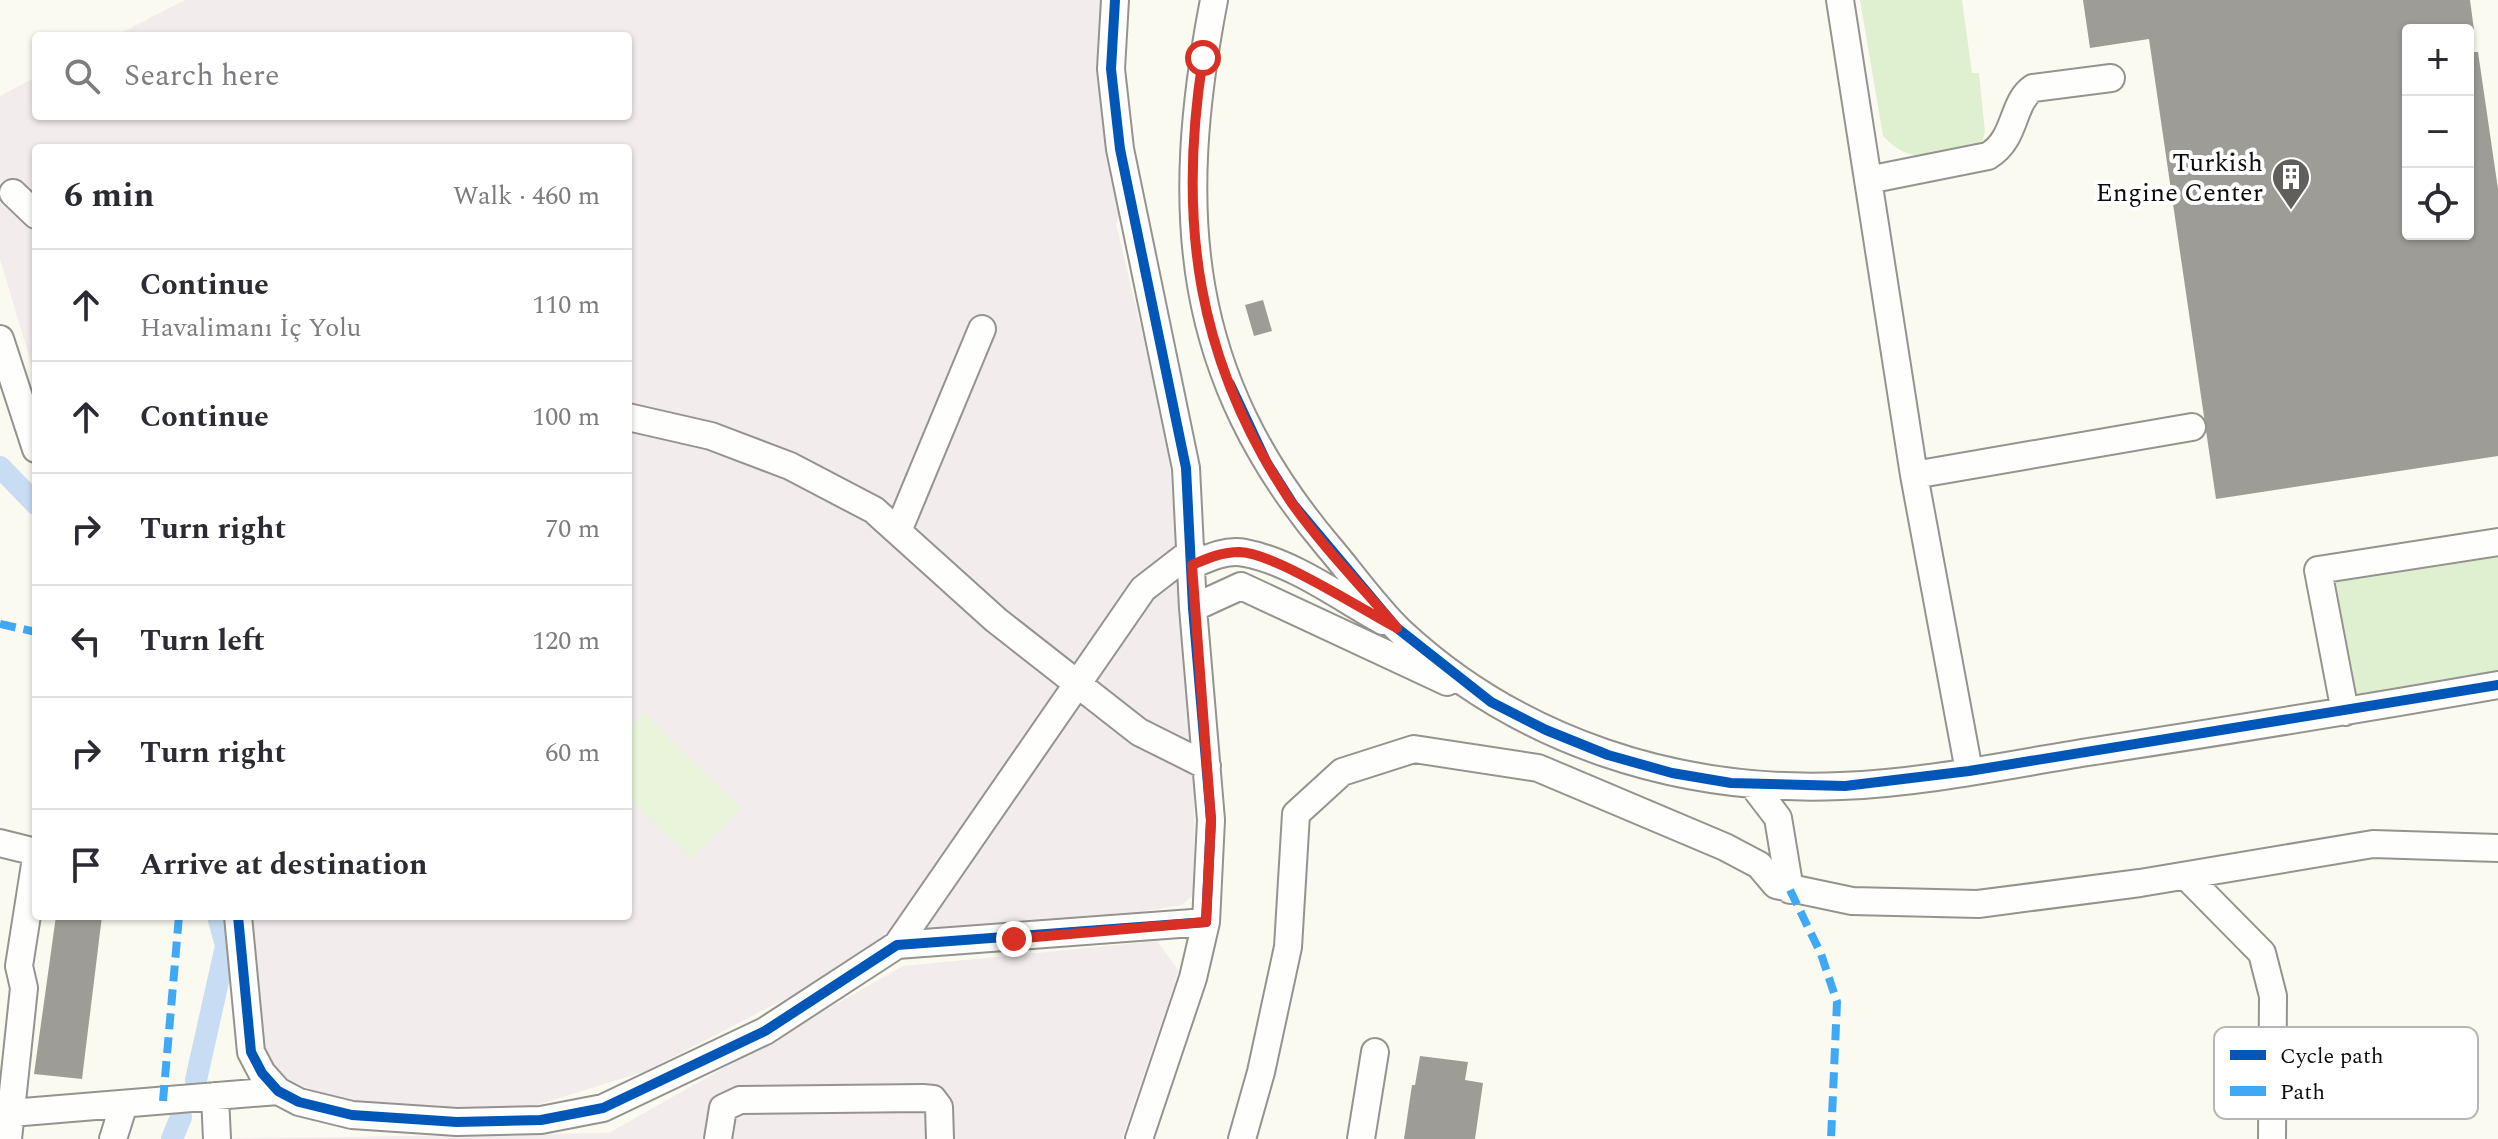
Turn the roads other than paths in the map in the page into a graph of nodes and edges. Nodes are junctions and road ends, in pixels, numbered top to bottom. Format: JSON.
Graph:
{"nodes":[{"id":1,"x":1115,"y":0,"type":"edge"},
{"id":2,"x":1214,"y":0,"type":"edge"},
{"id":3,"x":1840,"y":0,"type":"edge"},
{"id":4,"x":2111,"y":78,"type":"dead end"},
{"id":5,"x":1868,"y":180,"type":"junction"},
{"id":6,"x":13,"y":193,"type":"dead end"},
{"id":7,"x":32,"y":211,"type":"edge"},
{"id":8,"x":982,"y":329,"type":"dead end"},
{"id":9,"x":0,"y":339,"type":"edge"},
{"id":10,"x":27,"y":402,"type":"edge"},
{"id":11,"x":632,"y":418,"type":"edge"},
{"id":12,"x":2192,"y":427,"type":"dead end"},
{"id":13,"x":32,"y":428,"type":"edge"},
{"id":14,"x":1914,"y":475,"type":"junction"},
{"id":15,"x":898,"y":531,"type":"junction"},
{"id":16,"x":2498,"y":542,"type":"edge"},
{"id":17,"x":1192,"y":558,"type":"junction"},
{"id":18,"x":1193,"y":608,"type":"junction"},
{"id":19,"x":1397,"y":628,"type":"junction"},
{"id":20,"x":1079,"y":684,"type":"junction"},
{"id":21,"x":2498,"y":685,"type":"edge"},
{"id":22,"x":1491,"y":702,"type":"junction"},
{"id":23,"x":2345,"y":712,"type":"junction"},
{"id":24,"x":1207,"y":766,"type":"junction"},
{"id":25,"x":1969,"y":771,"type":"junction"},
{"id":26,"x":1752,"y":784,"type":"junction"},
{"id":27,"x":0,"y":843,"type":"edge"},
{"id":28,"x":2498,"y":848,"type":"edge"},
{"id":29,"x":32,"y":854,"type":"edge"},
{"id":30,"x":2186,"y":876,"type":"junction"},
{"id":31,"x":32,"y":881,"type":"edge"},
{"id":32,"x":1790,"y":890,"type":"junction"},
{"id":33,"x":238,"y":920,"type":"edge"},
{"id":34,"x":1206,"y":922,"type":"junction"},
{"id":35,"x":897,"y":945,"type":"junction"},
{"id":36,"x":11,"y":975,"type":"edge"},
{"id":37,"x":2273,"y":1027,"type":"edge"},
{"id":38,"x":1375,"y":1052,"type":"dead end"},
{"id":39,"x":278,"y":1091,"type":"junction"},
{"id":40,"x":215,"y":1096,"type":"junction"},
{"id":41,"x":124,"y":1104,"type":"junction"},
{"id":42,"x":2272,"y":1119,"type":"edge"},
{"id":43,"x":6,"y":1121,"type":"edge"},
{"id":44,"x":113,"y":1139,"type":"edge"},
{"id":45,"x":217,"y":1139,"type":"edge"},
{"id":46,"x":718,"y":1139,"type":"edge"},
{"id":47,"x":940,"y":1139,"type":"edge"},
{"id":48,"x":1139,"y":1139,"type":"edge"},
{"id":49,"x":1242,"y":1139,"type":"edge"},
{"id":50,"x":1361,"y":1139,"type":"edge"},
{"id":51,"x":2272,"y":1139,"type":"edge"}],
"edges":[{"from":1,"to":17,"type":"street"},
{"from":2,"to":19,"type":"street"},
{"from":3,"to":5,"type":"street"},
{"from":4,"to":5,"type":"street"},
{"from":5,"to":14,"type":"street"},
{"from":6,"to":7,"type":"street"},
{"from":8,"to":15,"type":"street"},
{"from":9,"to":10,"type":"street"},
{"from":10,"to":13,"type":"street"},
{"from":11,"to":15,"type":"street"},
{"from":12,"to":14,"type":"street"},
{"from":14,"to":25,"type":"street"},
{"from":15,"to":20,"type":"street"},
{"from":16,"to":23,"type":"street"},
{"from":17,"to":18,"type":"street"},
{"from":17,"to":19,"type":"street"},
{"from":17,"to":20,"type":"street"},
{"from":18,"to":22,"type":"street"},
{"from":18,"to":24,"type":"street"},
{"from":19,"to":22,"type":"street"},
{"from":20,"to":24,"type":"street"},
{"from":20,"to":35,"type":"street"},
{"from":21,"to":23,"type":"street"},
{"from":22,"to":26,"type":"street"},
{"from":23,"to":25,"type":"street"},
{"from":24,"to":34,"type":"street"},
{"from":25,"to":26,"type":"street"},
{"from":26,"to":32,"type":"street"},
{"from":27,"to":29,"type":"street"},
{"from":28,"to":30,"type":"street"},
{"from":30,"to":32,"type":"street"},
{"from":30,"to":37,"type":"street"},
{"from":31,"to":36,"type":"street"},
{"from":32,"to":49,"type":"street"},
{"from":33,"to":39,"type":"street"},
{"from":34,"to":35,"type":"street"},
{"from":34,"to":48,"type":"street"},
{"from":35,"to":39,"type":"street"},
{"from":36,"to":43,"type":"street"},
{"from":38,"to":50,"type":"street"},
{"from":39,"to":40,"type":"street"},
{"from":40,"to":41,"type":"street"},
{"from":40,"to":45,"type":"street"},
{"from":41,"to":43,"type":"street"},
{"from":41,"to":44,"type":"street"},
{"from":42,"to":51,"type":"street"},
{"from":46,"to":47,"type":"street"}]}
